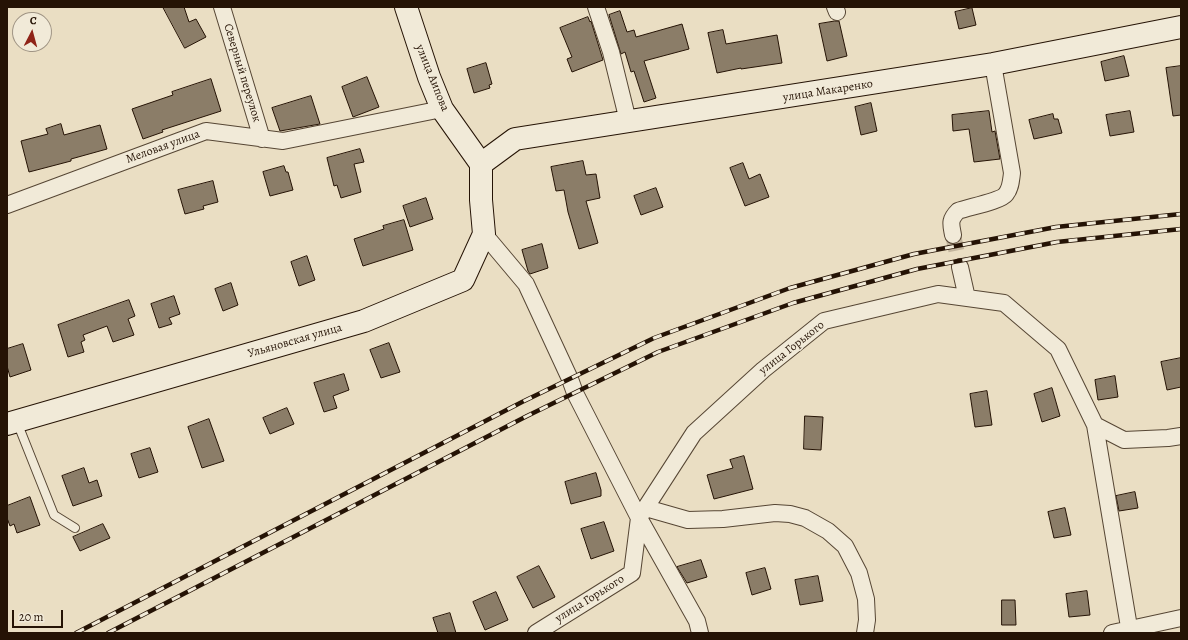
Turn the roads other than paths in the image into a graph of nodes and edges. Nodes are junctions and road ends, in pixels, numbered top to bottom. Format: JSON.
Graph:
{"nodes":[{"id":1,"x":222,"y":7,"type":"edge"},
{"id":2,"x":406,"y":7,"type":"edge"},
{"id":3,"x":596,"y":7,"type":"edge"},
{"id":4,"x":1181,"y":27,"type":"edge"},
{"id":5,"x":993,"y":64,"type":"junction"},
{"id":6,"x":442,"y":109,"type":"junction"},
{"id":7,"x":628,"y":121,"type":"junction"},
{"id":8,"x":262,"y":138,"type":"junction"},
{"id":9,"x":481,"y":164,"type":"junction"},
{"id":10,"x":7,"y":205,"type":"edge"},
{"id":11,"x":484,"y":234,"type":"junction"},
{"id":12,"x":953,"y":235,"type":"tunnel mouth"},
{"id":13,"x":960,"y":266,"type":"tunnel mouth"},
{"id":14,"x":967,"y":298,"type":"junction"},
{"id":15,"x":12,"y":423,"type":"edge"},
{"id":16,"x":1095,"y":425,"type":"junction"},
{"id":17,"x":1181,"y":436,"type":"edge"},
{"id":18,"x":643,"y":513,"type":"junction"},
{"id":19,"x":75,"y":528,"type":"dead end"},
{"id":20,"x":1181,"y":618,"type":"edge"},
{"id":21,"x":1130,"y":631,"type":"edge"},
{"id":22,"x":536,"y":633,"type":"edge"},
{"id":23,"x":700,"y":633,"type":"edge"},
{"id":24,"x":865,"y":633,"type":"edge"},
{"id":25,"x":1112,"y":633,"type":"edge"}],
"edges":[{"from":1,"to":8,"type":"street","name":"Северный переулок"},
{"from":2,"to":6,"type":"main road","name":"улица Аипова"},
{"from":3,"to":7,"type":"street"},
{"from":4,"to":5,"type":"main road","name":"улица Макаренко"},
{"from":5,"to":7,"type":"main road","name":"улица Макаренко"},
{"from":5,"to":12,"type":"street"},
{"from":6,"to":8,"type":"street","name":"Меловая улица"},
{"from":6,"to":9,"type":"main road","name":"улица Аипова"},
{"from":7,"to":9,"type":"main road","name":"улица Макаренко"},
{"from":8,"to":10,"type":"street","name":"Меловая улица"},
{"from":9,"to":11,"type":"main road","name":"Ульяновская улица"},
{"from":11,"to":15,"type":"main road","name":"Ульяновская улица"},
{"from":11,"to":18,"type":"street"},
{"from":13,"to":14,"type":"street"},
{"from":14,"to":16,"type":"street","name":"улица Горького"},
{"from":14,"to":18,"type":"street","name":"улица Горького"},
{"from":15,"to":19,"type":"lane"},
{"from":16,"to":17,"type":"street"},
{"from":16,"to":21,"type":"street","name":"улица Горького"},
{"from":18,"to":22,"type":"street","name":"улица Горького"},
{"from":18,"to":23,"type":"street"},
{"from":18,"to":24,"type":"street"},
{"from":20,"to":21,"type":"street"},
{"from":21,"to":25,"type":"street"}]}
